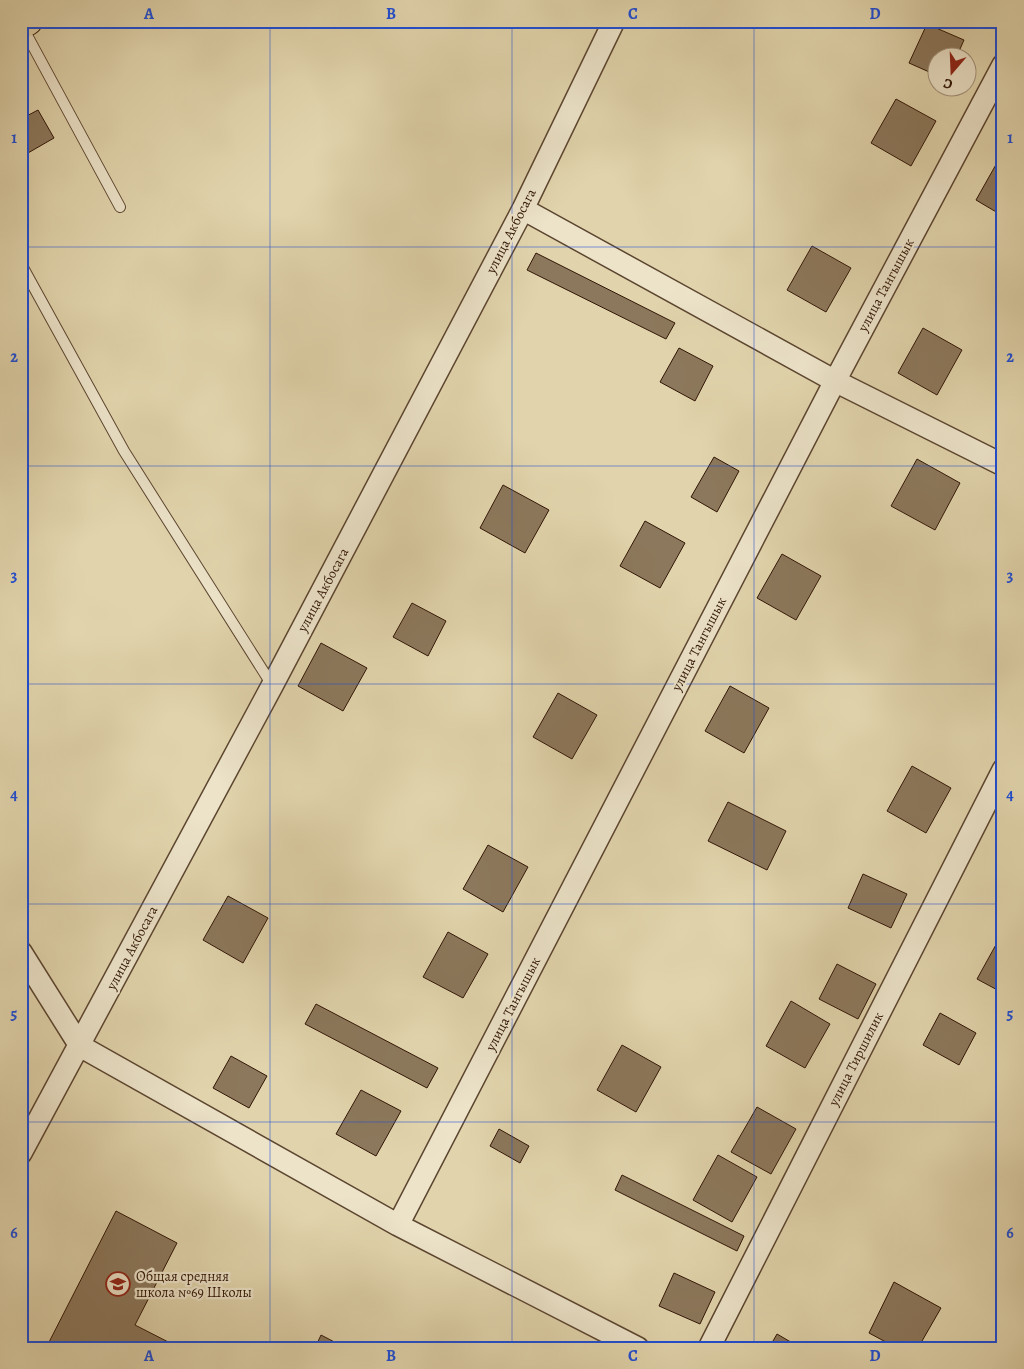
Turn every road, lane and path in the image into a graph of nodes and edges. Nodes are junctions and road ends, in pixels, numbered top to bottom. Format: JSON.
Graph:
{"nodes":[{"id":1,"x":28,"y":21,"type":"edge"},
{"id":2,"x":614,"y":21,"type":"edge"},
{"id":3,"x":21,"y":25,"type":"edge"},
{"id":4,"x":1003,"y":65,"type":"edge"},
{"id":5,"x":120,"y":207,"type":"dead end"},
{"id":6,"x":523,"y":208,"type":"junction"},
{"id":7,"x":21,"y":264,"type":"edge"},
{"id":8,"x":835,"y":381,"type":"junction"},
{"id":9,"x":1003,"y":465,"type":"edge"},
{"id":10,"x":272,"y":686,"type":"junction"},
{"id":11,"x":1003,"y":770,"type":"edge"},
{"id":12,"x":21,"y":952,"type":"edge"},
{"id":13,"x":80,"y":1046,"type":"junction"},
{"id":14,"x":21,"y":1154,"type":"edge"},
{"id":15,"x":398,"y":1225,"type":"junction"},
{"id":16,"x":638,"y":1348,"type":"edge"},
{"id":17,"x":709,"y":1348,"type":"edge"}],
"edges":[{"from":1,"to":3,"type":"highway"},
{"from":2,"to":6,"type":"street","name":"улица Акбосага"},
{"from":3,"to":5,"type":"lane"},
{"from":4,"to":8,"type":"street","name":"улица Тангышык"},
{"from":6,"to":8,"type":"street"},
{"from":6,"to":10,"type":"street","name":"улица Акбосага"},
{"from":7,"to":10,"type":"lane"},
{"from":8,"to":9,"type":"street"},
{"from":8,"to":15,"type":"street","name":"улица Тангышык"},
{"from":10,"to":13,"type":"street","name":"улица Акбосага"},
{"from":11,"to":17,"type":"street","name":"улица Тиршилик"},
{"from":12,"to":13,"type":"street"},
{"from":13,"to":14,"type":"street","name":"улица Акбосага"},
{"from":13,"to":15,"type":"street"},
{"from":15,"to":16,"type":"street"}]}
